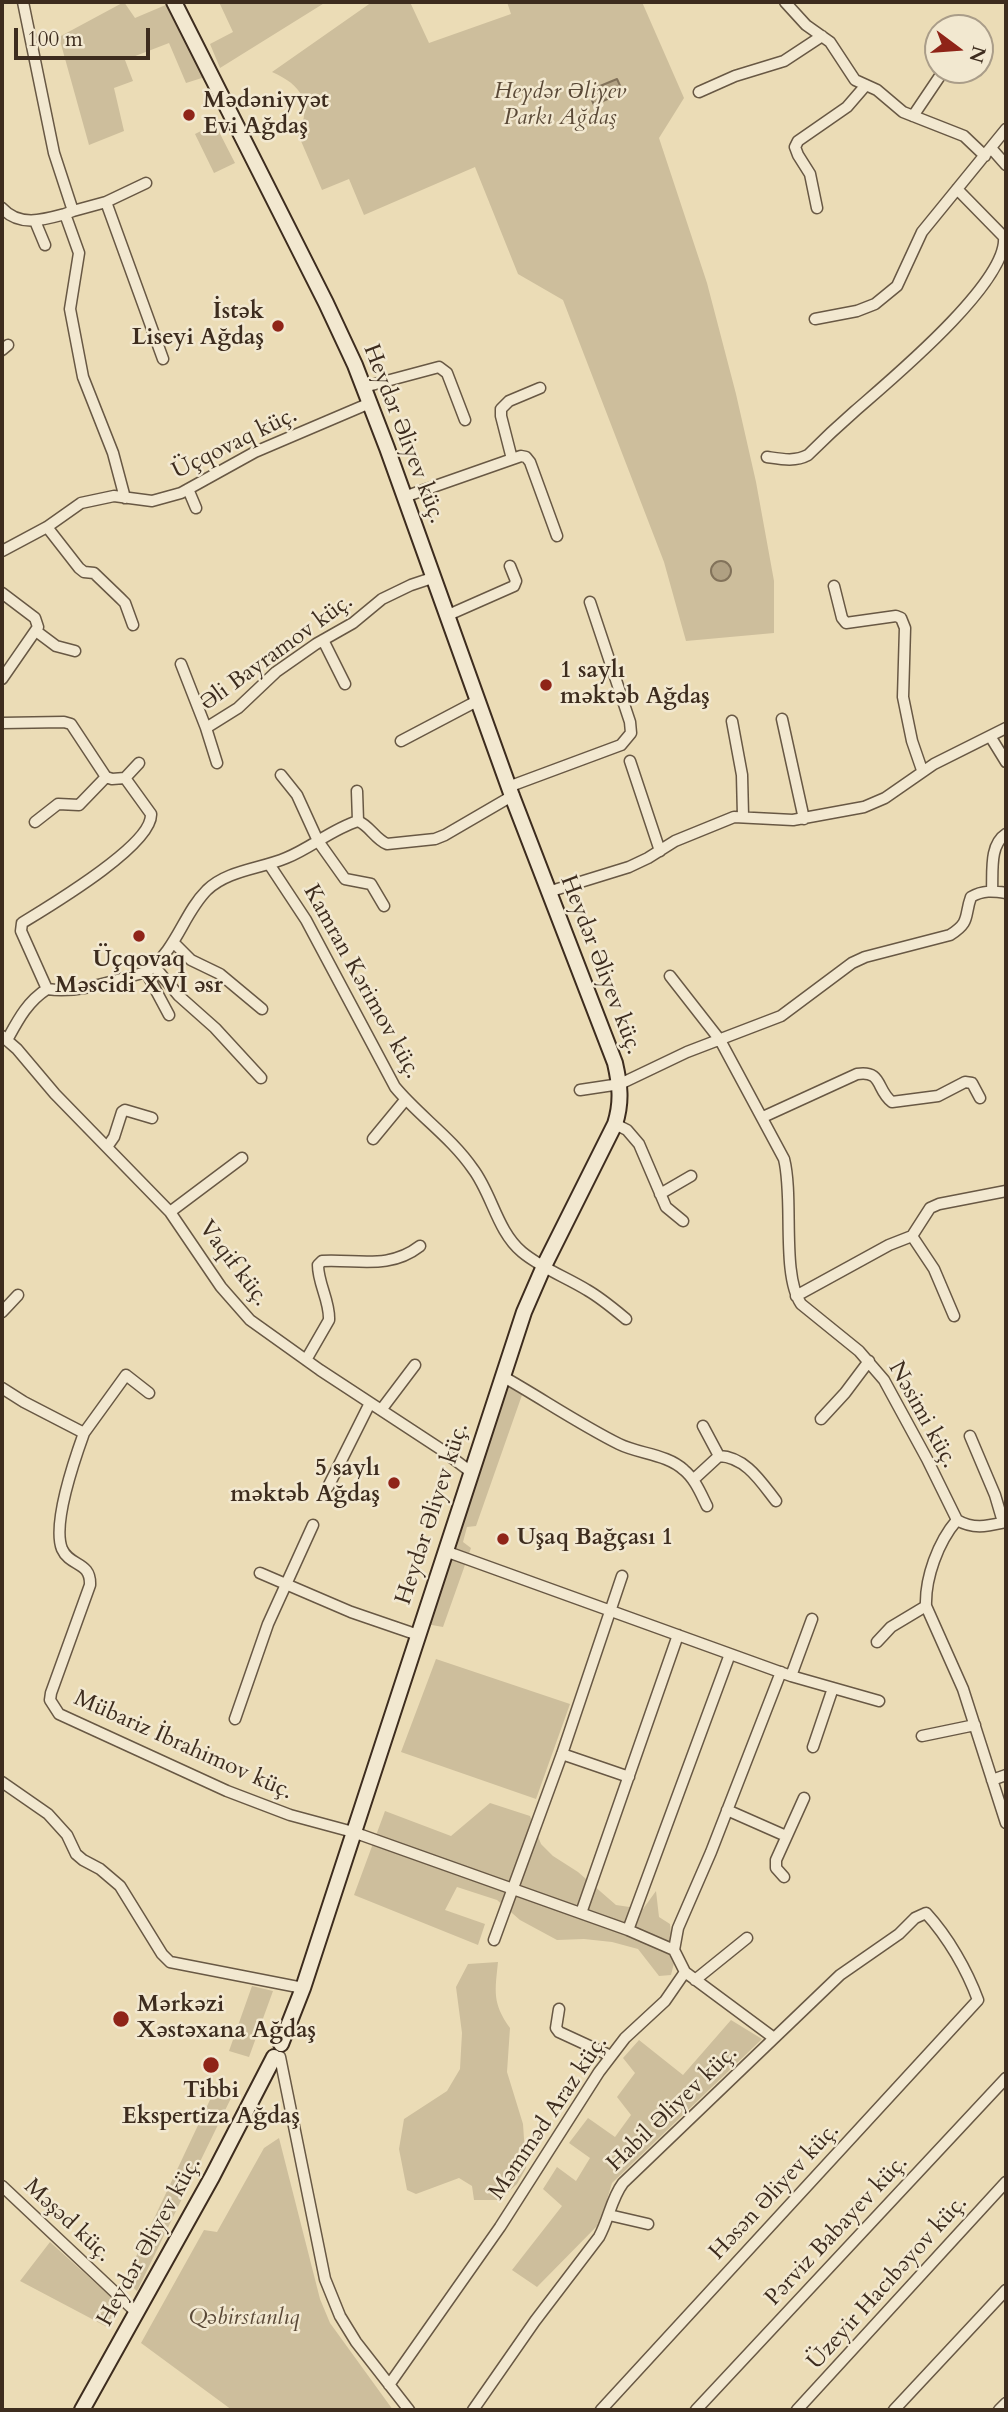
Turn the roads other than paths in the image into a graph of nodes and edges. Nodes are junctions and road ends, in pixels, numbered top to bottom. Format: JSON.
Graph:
{"nodes":[{"id":1,"x":23,"y":2,"type":"edge"},
{"id":2,"x":174,"y":2,"type":"edge"},
{"id":3,"x":785,"y":2,"type":"edge"},
{"id":4,"x":822,"y":36,"type":"junction"},
{"id":5,"x":935,"y":84,"type":"edge"},
{"id":6,"x":866,"y":85,"type":"junction"},
{"id":7,"x":699,"y":92,"type":"dead end"},
{"id":8,"x":913,"y":116,"type":"junction"},
{"id":9,"x":1006,"y":129,"type":"edge"},
{"id":10,"x":988,"y":152,"type":"junction"},
{"id":11,"x":1006,"y":165,"type":"edge"},
{"id":12,"x":146,"y":183,"type":"dead end"},
{"id":13,"x":957,"y":189,"type":"junction"},
{"id":14,"x":106,"y":202,"type":"junction"},
{"id":15,"x":2,"y":208,"type":"edge"},
{"id":16,"x":817,"y":208,"type":"dead end"},
{"id":17,"x":69,"y":213,"type":"junction"},
{"id":18,"x":35,"y":221,"type":"junction"},
{"id":19,"x":45,"y":245,"type":"dead end"},
{"id":20,"x":815,"y":319,"type":"dead end"},
{"id":21,"x":163,"y":359,"type":"dead end"},
{"id":22,"x":364,"y":387,"type":"junction"},
{"id":23,"x":540,"y":388,"type":"dead end"},
{"id":24,"x":370,"y":404,"type":"junction"},
{"id":25,"x":465,"y":420,"type":"dead end"},
{"id":26,"x":766,"y":457,"type":"dead end"},
{"id":27,"x":512,"y":459,"type":"junction"},
{"id":28,"x":188,"y":489,"type":"junction"},
{"id":29,"x":404,"y":497,"type":"junction"},
{"id":30,"x":125,"y":498,"type":"junction"},
{"id":31,"x":196,"y":508,"type":"dead end"},
{"id":32,"x":47,"y":527,"type":"junction"},
{"id":33,"x":557,"y":536,"type":"dead end"},
{"id":34,"x":2,"y":551,"type":"edge"},
{"id":35,"x":510,"y":566,"type":"dead end"},
{"id":36,"x":432,"y":578,"type":"junction"},
{"id":37,"x":834,"y":586,"type":"dead end"},
{"id":38,"x":2,"y":593,"type":"edge"},
{"id":39,"x":590,"y":602,"type":"dead end"},
{"id":40,"x":446,"y":616,"type":"junction"},
{"id":41,"x":133,"y":625,"type":"dead end"},
{"id":42,"x":36,"y":631,"type":"junction"},
{"id":43,"x":323,"y":640,"type":"junction"},
{"id":44,"x":75,"y":651,"type":"dead end"},
{"id":45,"x":181,"y":664,"type":"dead end"},
{"id":46,"x":2,"y":679,"type":"edge"},
{"id":47,"x":345,"y":684,"type":"dead end"},
{"id":48,"x":477,"y":701,"type":"junction"},
{"id":49,"x":782,"y":719,"type":"dead end"},
{"id":50,"x":732,"y":721,"type":"dead end"},
{"id":51,"x":2,"y":723,"type":"edge"},
{"id":52,"x":1006,"y":728,"type":"edge"},
{"id":53,"x":206,"y":729,"type":"junction"},
{"id":54,"x":990,"y":736,"type":"junction"},
{"id":55,"x":401,"y":741,"type":"dead end"},
{"id":56,"x":630,"y":761,"type":"dead end"},
{"id":57,"x":1006,"y":762,"type":"edge"},
{"id":58,"x":139,"y":763,"type":"dead end"},
{"id":59,"x":217,"y":763,"type":"dead end"},
{"id":60,"x":922,"y":770,"type":"junction"},
{"id":61,"x":281,"y":775,"type":"dead end"},
{"id":62,"x":106,"y":777,"type":"junction"},
{"id":63,"x":125,"y":778,"type":"junction"},
{"id":64,"x":357,"y":790,"type":"dead end"},
{"id":65,"x":510,"y":792,"type":"junction"},
{"id":66,"x":743,"y":816,"type":"junction"},
{"id":67,"x":804,"y":819,"type":"junction"},
{"id":68,"x":358,"y":821,"type":"junction"},
{"id":69,"x":35,"y":822,"type":"dead end"},
{"id":70,"x":1006,"y":834,"type":"edge"},
{"id":71,"x":318,"y":841,"type":"junction"},
{"id":72,"x":660,"y":851,"type":"junction"},
{"id":73,"x":269,"y":864,"type":"junction"},
{"id":74,"x":992,"y":891,"type":"junction"},
{"id":75,"x":548,"y":892,"type":"junction"},
{"id":76,"x":1006,"y":893,"type":"edge"},
{"id":77,"x":384,"y":906,"type":"dead end"},
{"id":78,"x":173,"y":942,"type":"junction"},
{"id":79,"x":150,"y":969,"type":"junction"},
{"id":80,"x":670,"y":976,"type":"dead end"},
{"id":81,"x":47,"y":989,"type":"junction"},
{"id":82,"x":262,"y":1009,"type":"dead end"},
{"id":83,"x":170,"y":1015,"type":"dead end"},
{"id":84,"x":4,"y":1038,"type":"edge"},
{"id":85,"x":720,"y":1040,"type":"junction"},
{"id":86,"x":261,"y":1078,"type":"dead end"},
{"id":87,"x":620,"y":1084,"type":"junction"},
{"id":88,"x":580,"y":1090,"type":"dead end"},
{"id":89,"x":980,"y":1098,"type":"dead end"},
{"id":90,"x":405,"y":1099,"type":"junction"},
{"id":91,"x":763,"y":1117,"type":"junction"},
{"id":92,"x":152,"y":1118,"type":"dead end"},
{"id":93,"x":615,"y":1124,"type":"junction"},
{"id":94,"x":373,"y":1139,"type":"dead end"},
{"id":95,"x":107,"y":1147,"type":"junction"},
{"id":96,"x":242,"y":1158,"type":"dead end"},
{"id":97,"x":691,"y":1176,"type":"dead end"},
{"id":98,"x":1006,"y":1191,"type":"edge"},
{"id":99,"x":660,"y":1194,"type":"junction"},
{"id":100,"x":170,"y":1212,"type":"junction"},
{"id":101,"x":683,"y":1221,"type":"dead end"},
{"id":102,"x":912,"y":1236,"type":"junction"},
{"id":103,"x":420,"y":1246,"type":"dead end"},
{"id":104,"x":544,"y":1266,"type":"junction"},
{"id":105,"x":18,"y":1295,"type":"dead end"},
{"id":106,"x":796,"y":1296,"type":"junction"},
{"id":107,"x":2,"y":1312,"type":"edge"},
{"id":108,"x":954,"y":1316,"type":"dead end"},
{"id":109,"x":626,"y":1319,"type":"dead end"},
{"id":110,"x":306,"y":1360,"type":"junction"},
{"id":111,"x":869,"y":1361,"type":"junction"},
{"id":112,"x":415,"y":1365,"type":"dead end"},
{"id":113,"x":502,"y":1376,"type":"junction"},
{"id":114,"x":2,"y":1388,"type":"edge"},
{"id":115,"x":149,"y":1393,"type":"dead end"},
{"id":116,"x":370,"y":1403,"type":"junction"},
{"id":117,"x":381,"y":1410,"type":"junction"},
{"id":118,"x":821,"y":1419,"type":"dead end"},
{"id":119,"x":703,"y":1426,"type":"dead end"},
{"id":120,"x":84,"y":1433,"type":"junction"},
{"id":121,"x":970,"y":1436,"type":"dead end"},
{"id":122,"x":719,"y":1456,"type":"junction"},
{"id":123,"x":471,"y":1472,"type":"junction"},
{"id":124,"x":693,"y":1480,"type":"junction"},
{"id":125,"x":328,"y":1487,"type":"dead end"},
{"id":126,"x":776,"y":1501,"type":"dead end"},
{"id":127,"x":707,"y":1506,"type":"dead end"},
{"id":128,"x":957,"y":1520,"type":"junction"},
{"id":129,"x":1005,"y":1522,"type":"edge"},
{"id":130,"x":313,"y":1525,"type":"dead end"},
{"id":131,"x":445,"y":1550,"type":"junction"},
{"id":132,"x":260,"y":1573,"type":"dead end"},
{"id":133,"x":622,"y":1576,"type":"dead end"},
{"id":134,"x":284,"y":1586,"type":"junction"},
{"id":135,"x":926,"y":1606,"type":"junction"},
{"id":136,"x":610,"y":1610,"type":"junction"},
{"id":137,"x":812,"y":1619,"type":"dead end"},
{"id":138,"x":418,"y":1635,"type":"junction"},
{"id":139,"x":678,"y":1635,"type":"junction"},
{"id":140,"x":877,"y":1642,"type":"dead end"},
{"id":141,"x":730,"y":1654,"type":"junction"},
{"id":142,"x":786,"y":1674,"type":"junction"},
{"id":143,"x":833,"y":1688,"type":"junction"},
{"id":144,"x":878,"y":1701,"type":"dead end"},
{"id":145,"x":235,"y":1719,"type":"dead end"},
{"id":146,"x":975,"y":1725,"type":"junction"},
{"id":147,"x":922,"y":1736,"type":"dead end"},
{"id":148,"x":813,"y":1747,"type":"dead end"},
{"id":149,"x":562,"y":1754,"type":"junction"},
{"id":150,"x":1006,"y":1775,"type":"edge"},
{"id":151,"x":629,"y":1777,"type":"junction"},
{"id":152,"x":992,"y":1780,"type":"junction"},
{"id":153,"x":2,"y":1782,"type":"edge"},
{"id":154,"x":804,"y":1798,"type":"dead end"},
{"id":155,"x":727,"y":1811,"type":"junction"},
{"id":156,"x":1006,"y":1823,"type":"edge"},
{"id":157,"x":354,"y":1832,"type":"junction"},
{"id":158,"x":786,"y":1836,"type":"junction"},
{"id":159,"x":784,"y":1877,"type":"dead end"},
{"id":160,"x":512,"y":1889,"type":"junction"},
{"id":161,"x":581,"y":1913,"type":"junction"},
{"id":162,"x":628,"y":1930,"type":"junction"},
{"id":163,"x":747,"y":1938,"type":"dead end"},
{"id":164,"x":494,"y":1941,"type":"dead end"},
{"id":165,"x":674,"y":1951,"type":"junction"},
{"id":166,"x":685,"y":1972,"type":"junction"},
{"id":167,"x":695,"y":1980,"type":"junction"},
{"id":168,"x":303,"y":1988,"type":"junction"},
{"id":169,"x":978,"y":2000,"type":"joint"},
{"id":170,"x":559,"y":2009,"type":"dead end"},
{"id":171,"x":774,"y":2038,"type":"junction"},
{"id":172,"x":279,"y":2053,"type":"junction"},
{"id":173,"x":611,"y":2056,"type":"junction"},
{"id":174,"x":1006,"y":2078,"type":"edge"},
{"id":175,"x":1006,"y":2182,"type":"edge"},
{"id":176,"x":2,"y":2186,"type":"edge"},
{"id":177,"x":609,"y":2215,"type":"junction"},
{"id":178,"x":648,"y":2224,"type":"dead end"},
{"id":179,"x":1006,"y":2290,"type":"edge"},
{"id":180,"x":137,"y":2313,"type":"junction"},
{"id":181,"x":389,"y":2385,"type":"junction"},
{"id":182,"x":1006,"y":2403,"type":"edge"},
{"id":183,"x":82,"y":2410,"type":"edge"},
{"id":184,"x":409,"y":2410,"type":"edge"},
{"id":185,"x":473,"y":2410,"type":"edge"},
{"id":186,"x":601,"y":2410,"type":"edge"},
{"id":187,"x":696,"y":2410,"type":"edge"},
{"id":188,"x":797,"y":2410,"type":"edge"},
{"id":189,"x":894,"y":2410,"type":"edge"},
{"id":190,"x":999,"y":2410,"type":"edge"}],
"edges":[{"from":1,"to":17,"type":"street"},
{"from":2,"to":22,"type":"main road","name":"Heydər Əliyev küç."},
{"from":3,"to":4,"type":"street"},
{"from":4,"to":6,"type":"street"},
{"from":4,"to":7,"type":"street"},
{"from":5,"to":8,"type":"street"},
{"from":6,"to":8,"type":"street"},
{"from":6,"to":16,"type":"street"},
{"from":8,"to":10,"type":"street"},
{"from":9,"to":10,"type":"street"},
{"from":10,"to":11,"type":"street"},
{"from":10,"to":13,"type":"street"},
{"from":12,"to":14,"type":"street"},
{"from":13,"to":20,"type":"street"},
{"from":13,"to":26,"type":"street"},
{"from":14,"to":17,"type":"street"},
{"from":14,"to":21,"type":"street"},
{"from":15,"to":18,"type":"street"},
{"from":17,"to":18,"type":"street"},
{"from":17,"to":30,"type":"street"},
{"from":18,"to":19,"type":"street"},
{"from":22,"to":24,"type":"main road","name":"Heydər Əliyev küç."},
{"from":22,"to":25,"type":"street"},
{"from":23,"to":27,"type":"street"},
{"from":24,"to":28,"type":"street","name":"Üçqovaq küç."},
{"from":24,"to":29,"type":"main road","name":"Heydər Əliyev küç."},
{"from":27,"to":29,"type":"street"},
{"from":27,"to":33,"type":"street"},
{"from":28,"to":30,"type":"street","name":"Üçqovaq küç."},
{"from":28,"to":31,"type":"street"},
{"from":29,"to":36,"type":"main road","name":"Heydər Əliyev küç."},
{"from":30,"to":32,"type":"street","name":"Üçqovaq küç."},
{"from":32,"to":34,"type":"street","name":"Üçqovaq küç."},
{"from":32,"to":41,"type":"street"},
{"from":35,"to":40,"type":"street"},
{"from":36,"to":40,"type":"main road","name":"Heydər Əliyev küç."},
{"from":36,"to":43,"type":"street","name":"Əli Bayramov küç."},
{"from":37,"to":60,"type":"street"},
{"from":38,"to":42,"type":"street"},
{"from":39,"to":65,"type":"street"},
{"from":40,"to":48,"type":"main road","name":"Heydər Əliyev küç."},
{"from":42,"to":44,"type":"street"},
{"from":42,"to":46,"type":"street"},
{"from":43,"to":47,"type":"street"},
{"from":43,"to":53,"type":"street","name":"Əli Bayramov küç."},
{"from":45,"to":53,"type":"street","name":"Əli Bayramov küç."},
{"from":48,"to":55,"type":"street"},
{"from":48,"to":65,"type":"main road","name":"Heydər Əliyev küç."},
{"from":49,"to":67,"type":"street"},
{"from":50,"to":66,"type":"street"},
{"from":51,"to":62,"type":"street"},
{"from":52,"to":54,"type":"street"},
{"from":53,"to":59,"type":"street"},
{"from":54,"to":57,"type":"street"},
{"from":54,"to":60,"type":"street"},
{"from":56,"to":72,"type":"street"},
{"from":58,"to":63,"type":"street"},
{"from":60,"to":67,"type":"street"},
{"from":61,"to":71,"type":"street"},
{"from":62,"to":63,"type":"street"},
{"from":62,"to":69,"type":"street"},
{"from":63,"to":81,"type":"street"},
{"from":64,"to":68,"type":"street"},
{"from":65,"to":68,"type":"street"},
{"from":65,"to":75,"type":"main road","name":"Heydər Əliyev küç."},
{"from":66,"to":67,"type":"street"},
{"from":66,"to":72,"type":"street"},
{"from":68,"to":71,"type":"street"},
{"from":70,"to":74,"type":"street"},
{"from":71,"to":73,"type":"street"},
{"from":71,"to":77,"type":"street"},
{"from":72,"to":75,"type":"street"},
{"from":73,"to":78,"type":"street"},
{"from":73,"to":90,"type":"street","name":"Kamran Kərimov küç."},
{"from":74,"to":76,"type":"street"},
{"from":74,"to":85,"type":"street"},
{"from":75,"to":87,"type":"main road","name":"Heydər Əliyev küç."},
{"from":78,"to":79,"type":"street"},
{"from":78,"to":82,"type":"street"},
{"from":79,"to":81,"type":"street"},
{"from":79,"to":83,"type":"street"},
{"from":79,"to":86,"type":"street"},
{"from":80,"to":85,"type":"street"},
{"from":81,"to":84,"type":"street"},
{"from":84,"to":95,"type":"street","name":"Vaqif küç."},
{"from":85,"to":87,"type":"street"},
{"from":85,"to":91,"type":"street"},
{"from":87,"to":88,"type":"street"},
{"from":87,"to":93,"type":"main road","name":"Heydər Əliyev küç."},
{"from":89,"to":91,"type":"street"},
{"from":90,"to":94,"type":"street"},
{"from":90,"to":104,"type":"street","name":"Kamran Kərimov küç."},
{"from":91,"to":106,"type":"street"},
{"from":92,"to":95,"type":"street"},
{"from":93,"to":99,"type":"street"},
{"from":93,"to":104,"type":"main road","name":"Heydər Əliyev küç."},
{"from":95,"to":100,"type":"street","name":"Vaqif küç."},
{"from":96,"to":100,"type":"street"},
{"from":97,"to":99,"type":"street"},
{"from":98,"to":102,"type":"street"},
{"from":99,"to":101,"type":"street"},
{"from":100,"to":110,"type":"street","name":"Vaqif küç."},
{"from":102,"to":106,"type":"street"},
{"from":102,"to":108,"type":"street"},
{"from":103,"to":110,"type":"street"},
{"from":104,"to":109,"type":"street","name":"Kamran Kərimov küç."},
{"from":104,"to":113,"type":"main road","name":"Heydər Əliyev küç."},
{"from":105,"to":107,"type":"street"},
{"from":106,"to":111,"type":"street","name":"Nəsimi küç."},
{"from":110,"to":116,"type":"street","name":"Vaqif küç."},
{"from":111,"to":118,"type":"street"},
{"from":111,"to":128,"type":"street","name":"Nəsimi küç."},
{"from":112,"to":117,"type":"street"},
{"from":113,"to":123,"type":"main road","name":"Heydər Əliyev küç."},
{"from":113,"to":124,"type":"street"},
{"from":114,"to":120,"type":"street"},
{"from":115,"to":120,"type":"street"},
{"from":116,"to":117,"type":"street","name":"Vaqif küç."},
{"from":116,"to":125,"type":"street"},
{"from":117,"to":123,"type":"street","name":"Vaqif küç."},
{"from":119,"to":122,"type":"street"},
{"from":120,"to":157,"type":"street","name":"Mübariz İbrahimov küç."},
{"from":121,"to":129,"type":"street"},
{"from":122,"to":124,"type":"street"},
{"from":122,"to":126,"type":"street"},
{"from":123,"to":131,"type":"main road","name":"Heydər Əliyev küç."},
{"from":124,"to":127,"type":"street"},
{"from":128,"to":129,"type":"street"},
{"from":128,"to":135,"type":"street"},
{"from":130,"to":134,"type":"street"},
{"from":131,"to":136,"type":"street"},
{"from":131,"to":138,"type":"main road","name":"Heydər Əliyev küç."},
{"from":132,"to":134,"type":"street"},
{"from":133,"to":136,"type":"street"},
{"from":134,"to":138,"type":"street"},
{"from":134,"to":145,"type":"street"},
{"from":135,"to":140,"type":"street"},
{"from":135,"to":146,"type":"street"},
{"from":136,"to":139,"type":"street"},
{"from":136,"to":149,"type":"street"},
{"from":137,"to":142,"type":"street"},
{"from":138,"to":157,"type":"main road","name":"Heydər Əliyev küç."},
{"from":139,"to":141,"type":"street"},
{"from":139,"to":151,"type":"street"},
{"from":141,"to":142,"type":"street"},
{"from":141,"to":162,"type":"street"},
{"from":142,"to":143,"type":"street"},
{"from":142,"to":155,"type":"street"},
{"from":143,"to":144,"type":"street"},
{"from":143,"to":148,"type":"street"},
{"from":146,"to":147,"type":"street"},
{"from":146,"to":152,"type":"street"},
{"from":149,"to":151,"type":"street"},
{"from":149,"to":160,"type":"street"},
{"from":150,"to":152,"type":"street"},
{"from":151,"to":161,"type":"street"},
{"from":152,"to":156,"type":"street"},
{"from":153,"to":168,"type":"street"},
{"from":154,"to":158,"type":"street"},
{"from":155,"to":158,"type":"street"},
{"from":155,"to":165,"type":"street"},
{"from":157,"to":160,"type":"street"},
{"from":157,"to":168,"type":"main road","name":"Heydər Əliyev küç."},
{"from":158,"to":159,"type":"street"},
{"from":160,"to":161,"type":"street"},
{"from":160,"to":164,"type":"street"},
{"from":161,"to":162,"type":"street"},
{"from":162,"to":165,"type":"street"},
{"from":163,"to":167,"type":"street"},
{"from":165,"to":166,"type":"street"},
{"from":166,"to":167,"type":"street"},
{"from":166,"to":173,"type":"street","name":"Məmməd Araz küç."},
{"from":167,"to":171,"type":"street"},
{"from":168,"to":172,"type":"main road","name":"Heydər Əliyev küç."},
{"from":169,"to":171,"type":"street","name":"Habil Əliyev küç."},
{"from":169,"to":186,"type":"street","name":"Həsən Əliyev küç."},
{"from":170,"to":173,"type":"street"},
{"from":171,"to":177,"type":"street","name":"Habil Əliyev küç."},
{"from":172,"to":180,"type":"main road","name":"Heydər Əliyev küç."},
{"from":172,"to":181,"type":"street"},
{"from":173,"to":181,"type":"street","name":"Məmməd Araz küç."},
{"from":174,"to":187,"type":"street","name":"Pərviz Babayev küç."},
{"from":175,"to":188,"type":"street","name":"Üzeyir Hacıbəyov küç."},
{"from":176,"to":180,"type":"street","name":"Məşəd küç."},
{"from":177,"to":178,"type":"street"},
{"from":177,"to":185,"type":"street","name":"Habil Əliyev küç."},
{"from":179,"to":189,"type":"street"},
{"from":180,"to":183,"type":"main road","name":"Heydər Əliyev küç."},
{"from":181,"to":184,"type":"street"},
{"from":182,"to":190,"type":"street"}]}
